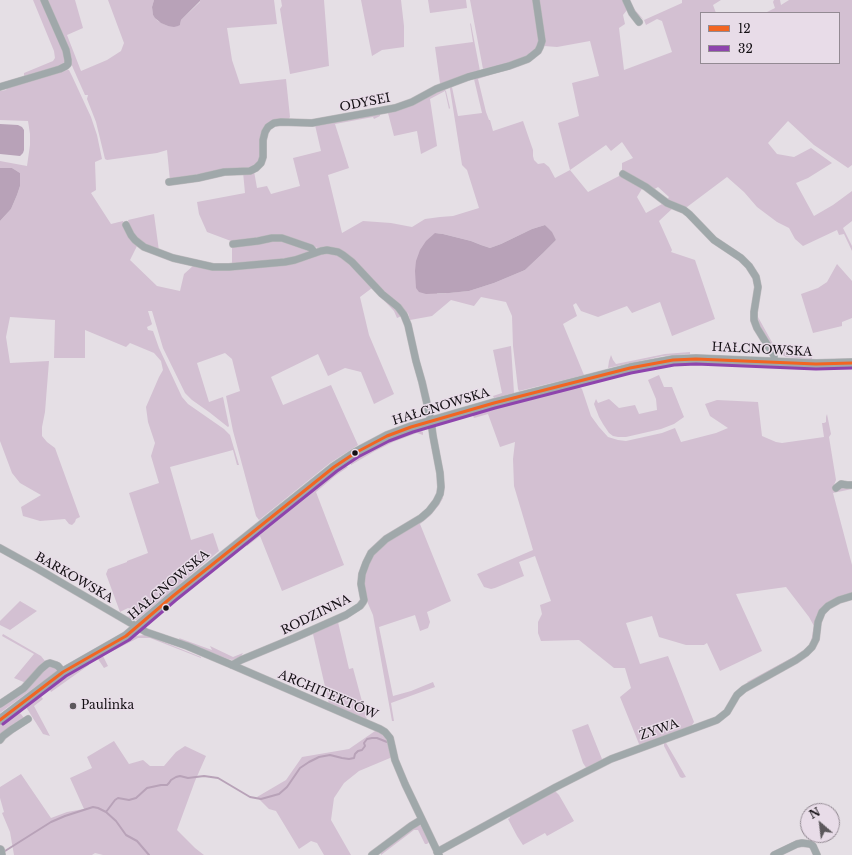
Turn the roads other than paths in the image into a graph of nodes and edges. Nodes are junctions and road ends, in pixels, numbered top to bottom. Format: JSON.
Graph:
{"nodes":[{"id":1,"x":44,"y":0,"type":"edge"},
{"id":2,"x":536,"y":0,"type":"edge"},
{"id":3,"x":626,"y":0,"type":"edge"},
{"id":4,"x":639,"y":22,"type":"dead end"},
{"id":5,"x":0,"y":87,"type":"edge"},
{"id":6,"x":623,"y":174,"type":"dead end"},
{"id":7,"x":168,"y":182,"type":"dead end"},
{"id":8,"x":126,"y":225,"type":"dead end"},
{"id":9,"x":233,"y":244,"type":"dead end"},
{"id":10,"x":315,"y":252,"type":"junction"},
{"id":11,"x":774,"y":362,"type":"junction"},
{"id":12,"x":852,"y":363,"type":"edge"},
{"id":13,"x":431,"y":421,"type":"junction"},
{"id":14,"x":852,"y":484,"type":"edge"},
{"id":15,"x":836,"y":488,"type":"dead end"},
{"id":16,"x":0,"y":548,"type":"edge"},
{"id":17,"x":852,"y":596,"type":"edge"},
{"id":18,"x":137,"y":627,"type":"junction"},
{"id":19,"x":232,"y":665,"type":"junction"},
{"id":20,"x":63,"y":672,"type":"junction"},
{"id":21,"x":0,"y":704,"type":"edge"},
{"id":22,"x":28,"y":718,"type":"dead end"},
{"id":23,"x":0,"y":720,"type":"edge"},
{"id":24,"x":0,"y":740,"type":"edge"},
{"id":25,"x":421,"y":820,"type":"junction"},
{"id":26,"x":0,"y":850,"type":"edge"},
{"id":27,"x":438,"y":853,"type":"edge"},
{"id":28,"x":1,"y":855,"type":"edge"},
{"id":29,"x":372,"y":855,"type":"edge"},
{"id":30,"x":774,"y":855,"type":"edge"},
{"id":31,"x":817,"y":855,"type":"edge"}],
"edges":[{"from":1,"to":5,"type":"street"},
{"from":2,"to":7,"type":"street","name":"ODYSEI"},
{"from":3,"to":4,"type":"street"},
{"from":6,"to":11,"type":"street"},
{"from":8,"to":10,"type":"street"},
{"from":9,"to":10,"type":"street"},
{"from":10,"to":13,"type":"street"},
{"from":11,"to":12,"type":"street","name":"HAŁCNOWSKA"},
{"from":11,"to":13,"type":"street","name":"HAŁCNOWSKA"},
{"from":13,"to":18,"type":"street","name":"HAŁCNOWSKA"},
{"from":13,"to":19,"type":"street","name":"RODZINNA"},
{"from":14,"to":15,"type":"street"},
{"from":16,"to":18,"type":"street","name":"BARKOWSKA"},
{"from":17,"to":27,"type":"street","name":"ŻYWA"},
{"from":18,"to":19,"type":"street","name":"ARCHITEKTÓW"},
{"from":18,"to":20,"type":"street","name":"HAŁCNOWSKA"},
{"from":19,"to":25,"type":"street","name":"ARCHITEKTÓW"},
{"from":20,"to":21,"type":"street"},
{"from":20,"to":23,"type":"street","name":"HAŁCNOWSKA"},
{"from":22,"to":24,"type":"street"},
{"from":25,"to":27,"type":"street","name":"ARCHITEKTÓW"},
{"from":25,"to":29,"type":"street"},
{"from":26,"to":28,"type":"street"},
{"from":30,"to":31,"type":"street"}]}
